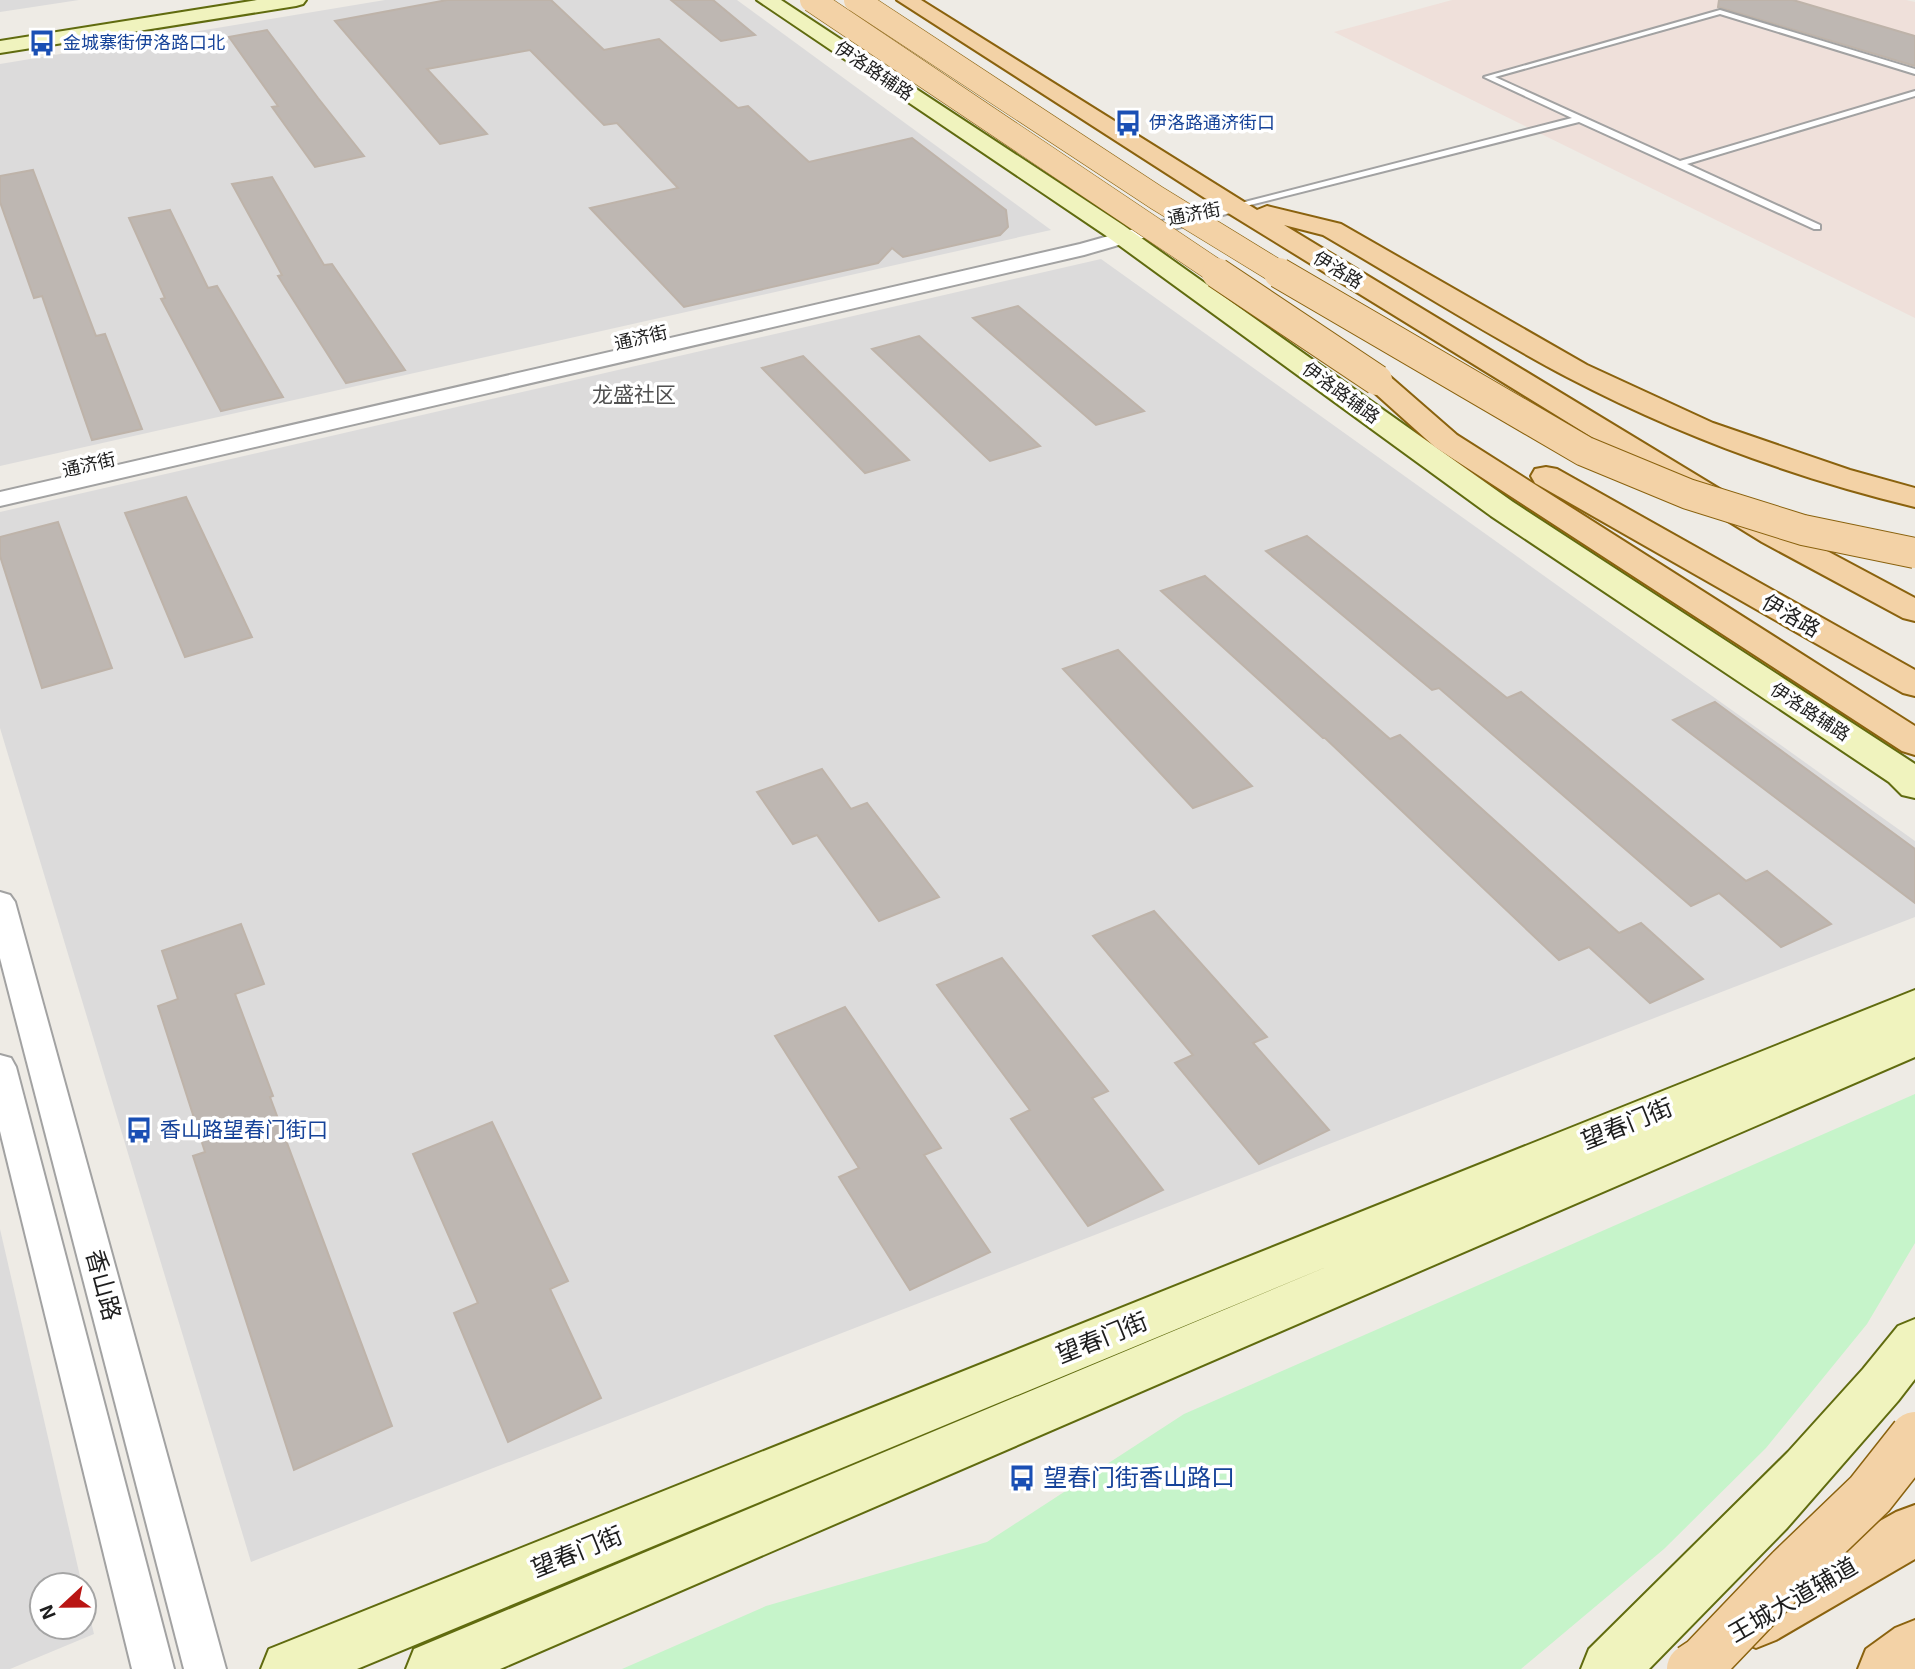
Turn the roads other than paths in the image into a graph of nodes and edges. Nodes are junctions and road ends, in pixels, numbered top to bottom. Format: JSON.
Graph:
{"nodes":[{"id":1,"x":177,"y":0,"type":"edge"},
{"id":2,"x":296,"y":0,"type":"edge"},
{"id":3,"x":767,"y":0,"type":"edge"},
{"id":4,"x":813,"y":0,"type":"edge"},
{"id":5,"x":906,"y":0,"type":"edge"},
{"id":6,"x":864,"y":4,"type":"edge"},
{"id":7,"x":0,"y":27,"type":"edge"},
{"id":8,"x":0,"y":47,"type":"edge"},
{"id":9,"x":1915,"y":72,"type":"edge"},
{"id":10,"x":1915,"y":93,"type":"edge"},
{"id":11,"x":1580,"y":119,"type":"junction"},
{"id":12,"x":1679,"y":164,"type":"junction"},
{"id":13,"x":1234,"y":206,"type":"junction"},
{"id":14,"x":1817,"y":227,"type":"dead end"},
{"id":15,"x":1119,"y":234,"type":"junction"},
{"id":16,"x":1377,"y":380,"type":"junction"},
{"id":17,"x":0,"y":486,"type":"edge"},
{"id":18,"x":0,"y":499,"type":"edge"},
{"id":19,"x":1915,"y":499,"type":"edge"},
{"id":20,"x":1915,"y":553,"type":"edge"},
{"id":21,"x":1915,"y":611,"type":"edge"},
{"id":22,"x":1915,"y":685,"type":"edge"},
{"id":23,"x":1915,"y":743,"type":"edge"},
{"id":24,"x":1915,"y":786,"type":"edge"},
{"id":25,"x":0,"y":902,"type":"edge"},
{"id":26,"x":1915,"y":1006,"type":"edge"},
{"id":27,"x":1915,"y":1039,"type":"edge"},
{"id":28,"x":0,"y":1067,"type":"edge"},
{"id":29,"x":1915,"y":1341,"type":"edge"},
{"id":30,"x":1915,"y":1437,"type":"edge"},
{"id":31,"x":1915,"y":1530,"type":"edge"},
{"id":32,"x":1915,"y":1648,"type":"edge"},
{"id":33,"x":153,"y":1669,"type":"edge"},
{"id":34,"x":205,"y":1669,"type":"edge"},
{"id":35,"x":289,"y":1669,"type":"edge"},
{"id":36,"x":434,"y":1669,"type":"edge"},
{"id":37,"x":1609,"y":1669,"type":"edge"},
{"id":38,"x":1671,"y":1669,"type":"edge"},
{"id":39,"x":1692,"y":1669,"type":"edge"},
{"id":40,"x":1886,"y":1669,"type":"edge"}],
"edges":[{"from":1,"to":7,"type":"main road"},
{"from":2,"to":8,"type":"main road"},
{"from":3,"to":15,"type":"main road","name":"伊洛路辅路"},
{"from":4,"to":16,"type":"main road","bridge":true},
{"from":5,"to":13,"type":"main road","name":"伊洛路"},
{"from":6,"to":20,"type":"main road","bridge":true},
{"from":9,"to":11,"type":"lane"},
{"from":10,"to":12,"type":"lane"},
{"from":11,"to":12,"type":"lane"},
{"from":11,"to":13,"type":"lane"},
{"from":12,"to":14,"type":"lane"},
{"from":13,"to":15,"type":"street","name":"通济街"},
{"from":13,"to":19,"type":"main road"},
{"from":13,"to":21,"type":"main road","name":"伊洛路"},
{"from":15,"to":17,"type":"street","name":"通济街"},
{"from":15,"to":18,"type":"street","name":"通济街"},
{"from":15,"to":24,"type":"main road","name":"伊洛路辅路"},
{"from":16,"to":22,"type":"main road","name":"伊洛路"},
{"from":16,"to":23,"type":"main road"},
{"from":25,"to":34,"type":"street","name":"香山路"},
{"from":26,"to":35,"type":"main road","name":"望春门街"},
{"from":27,"to":36,"type":"main road","name":"望春门街"},
{"from":28,"to":33,"type":"street","name":"香山路"},
{"from":29,"to":37,"type":"main road"},
{"from":30,"to":39,"type":"main road","bridge":true},
{"from":31,"to":38,"type":"main road","name":"王城大道辅道"},
{"from":32,"to":40,"type":"main road"}]}
